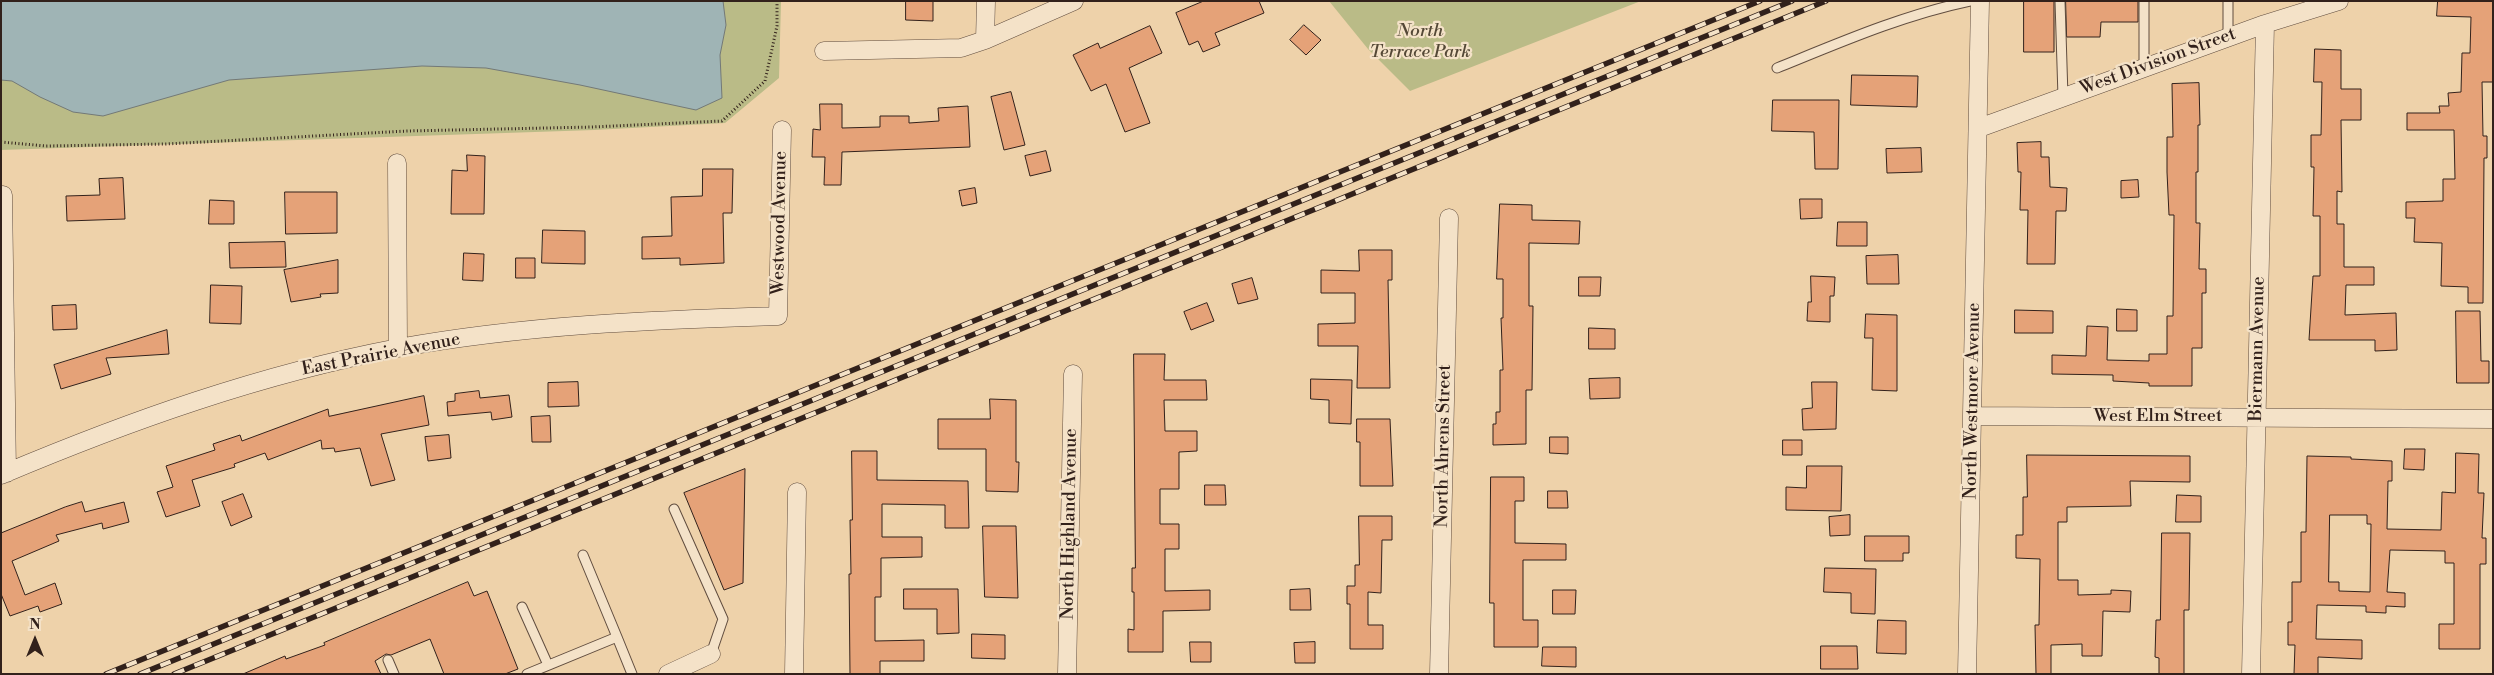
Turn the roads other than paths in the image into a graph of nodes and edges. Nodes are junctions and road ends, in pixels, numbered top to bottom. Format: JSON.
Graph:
{"nodes":[{"id":1,"x":986,"y":1,"type":"edge"},
{"id":2,"x":1074,"y":1,"type":"edge"},
{"id":3,"x":1970,"y":1,"type":"edge"},
{"id":4,"x":1980,"y":1,"type":"edge"},
{"id":5,"x":2060,"y":1,"type":"edge"},
{"id":6,"x":2144,"y":1,"type":"edge"},
{"id":7,"x":2228,"y":1,"type":"edge"},
{"id":8,"x":2339,"y":1,"type":"edge"},
{"id":9,"x":2312,"y":5,"type":"edge"},
{"id":10,"x":2265,"y":24,"type":"junction"},
{"id":11,"x":2228,"y":37,"type":"junction"},
{"id":12,"x":985,"y":40,"type":"junction"},
{"id":13,"x":824,"y":51,"type":"dead end"},
{"id":14,"x":2144,"y":67,"type":"junction"},
{"id":15,"x":1777,"y":68,"type":"dead end"},
{"id":16,"x":2063,"y":97,"type":"junction"},
{"id":17,"x":1979,"y":128,"type":"junction"},
{"id":18,"x":782,"y":130,"type":"dead end"},
{"id":19,"x":398,"y":163,"type":"dead end"},
{"id":20,"x":3,"y":195,"type":"dead end"},
{"id":21,"x":1449,"y":218,"type":"dead end"},
{"id":22,"x":778,"y":316,"type":"joint"},
{"id":23,"x":398,"y":348,"type":"junction"},
{"id":24,"x":1073,"y":374,"type":"dead end"},
{"id":25,"x":1972,"y":416,"type":"junction"},
{"id":26,"x":2256,"y":418,"type":"junction"},
{"id":27,"x":2493,"y":419,"type":"edge"},
{"id":28,"x":4,"y":474,"type":"edge"},
{"id":29,"x":797,"y":492,"type":"dead end"},
{"id":30,"x":674,"y":509,"type":"dead end"},
{"id":31,"x":583,"y":555,"type":"dead end"},
{"id":32,"x":522,"y":607,"type":"dead end"},
{"id":33,"x":617,"y":637,"type":"junction"},
{"id":34,"x":711,"y":654,"type":"joint"},
{"id":35,"x":388,"y":660,"type":"dead end"},
{"id":36,"x":548,"y":666,"type":"junction"},
{"id":37,"x":394,"y":674,"type":"edge"},
{"id":38,"x":527,"y":674,"type":"edge"},
{"id":39,"x":632,"y":674,"type":"edge"},
{"id":40,"x":668,"y":674,"type":"edge"},
{"id":41,"x":794,"y":674,"type":"edge"},
{"id":42,"x":1067,"y":674,"type":"edge"},
{"id":43,"x":1439,"y":674,"type":"edge"},
{"id":44,"x":1966,"y":674,"type":"edge"},
{"id":45,"x":2251,"y":674,"type":"edge"}],
"edges":[{"from":1,"to":12,"type":"street"},
{"from":2,"to":12,"type":"street"},
{"from":3,"to":15,"type":"lane"},
{"from":4,"to":17,"type":"street","name":"North Westmore Avenue"},
{"from":5,"to":16,"type":"lane"},
{"from":6,"to":14,"type":"lane"},
{"from":7,"to":11,"type":"lane"},
{"from":8,"to":9,"type":"street","name":"West Division Street"},
{"from":9,"to":10,"type":"street","name":"West Division Street"},
{"from":10,"to":11,"type":"street","name":"West Division Street"},
{"from":10,"to":26,"type":"street","name":"Biermann Avenue"},
{"from":11,"to":14,"type":"street","name":"West Division Street"},
{"from":12,"to":13,"type":"street"},
{"from":14,"to":16,"type":"street","name":"West Division Street"},
{"from":16,"to":17,"type":"street","name":"West Division Street"},
{"from":17,"to":25,"type":"street","name":"North Westmore Avenue"},
{"from":18,"to":22,"type":"street","name":"Westwood Avenue"},
{"from":19,"to":23,"type":"street"},
{"from":20,"to":28,"type":"street"},
{"from":21,"to":43,"type":"street","name":"North Ahrens Street"},
{"from":22,"to":23,"type":"street","name":"East Prairie Avenue"},
{"from":23,"to":28,"type":"street","name":"East Prairie Avenue"},
{"from":24,"to":42,"type":"street","name":"North Highland Avenue"},
{"from":25,"to":26,"type":"street","name":"West Elm Street"},
{"from":25,"to":44,"type":"street","name":"North Westmore Avenue"},
{"from":26,"to":27,"type":"street","name":"West Elm Street"},
{"from":26,"to":45,"type":"street","name":"Biermann Avenue"},
{"from":29,"to":41,"type":"street"},
{"from":30,"to":34,"type":"lane"},
{"from":31,"to":33,"type":"lane"},
{"from":32,"to":36,"type":"lane"},
{"from":33,"to":36,"type":"lane"},
{"from":33,"to":39,"type":"lane"},
{"from":34,"to":40,"type":"street"},
{"from":35,"to":37,"type":"lane"},
{"from":36,"to":38,"type":"lane"}]}
